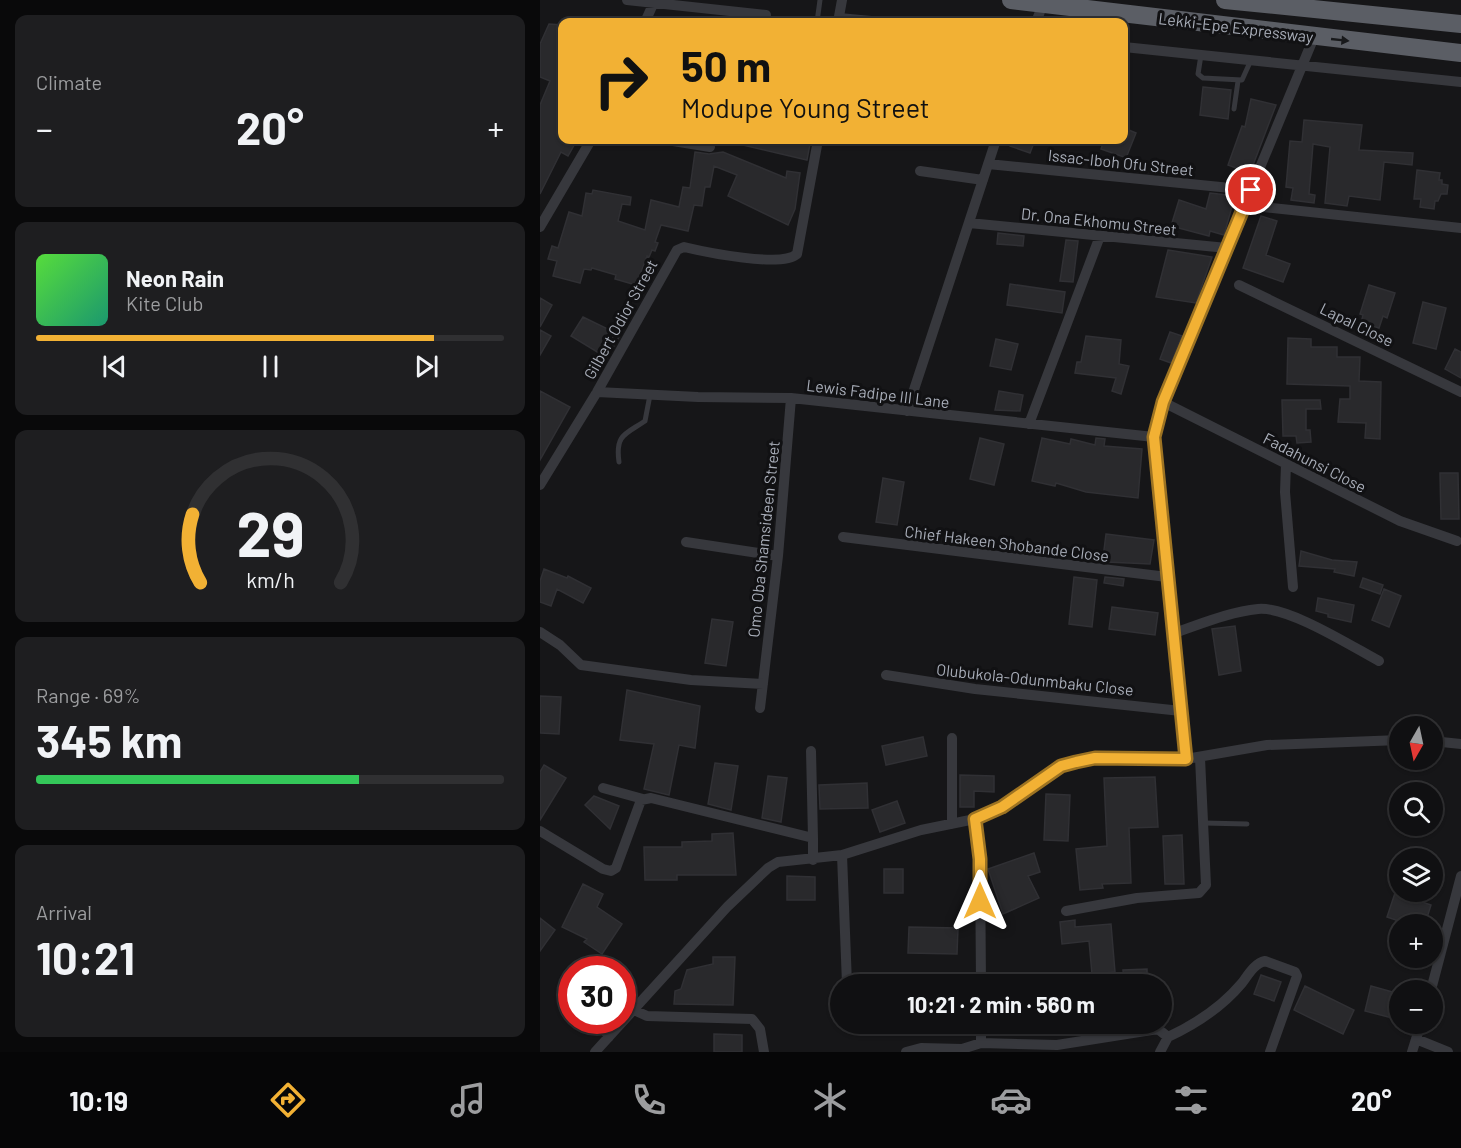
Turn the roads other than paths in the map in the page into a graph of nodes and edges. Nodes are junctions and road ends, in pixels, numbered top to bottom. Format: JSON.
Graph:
{"nodes":[{"id":1,"x":627,"y":0,"type":"edge"},
{"id":2,"x":820,"y":0,"type":"edge"},
{"id":3,"x":842,"y":0,"type":"edge"},
{"id":4,"x":1011,"y":0,"type":"edge"},
{"id":5,"x":1225,"y":0,"type":"edge"},
{"id":6,"x":655,"y":1,"type":"edge"},
{"id":7,"x":1043,"y":4,"type":"junction"},
{"id":8,"x":766,"y":15,"type":"dead end"},
{"id":9,"x":647,"y":18,"type":"edge"},
{"id":10,"x":818,"y":18,"type":"edge"},
{"id":11,"x":839,"y":18,"type":"edge"},
{"id":12,"x":1038,"y":18,"type":"edge"},
{"id":13,"x":1461,"y":24,"type":"edge"},
{"id":14,"x":1314,"y":37,"type":"junction"},
{"id":15,"x":1128,"y":47,"type":"edge"},
{"id":16,"x":1461,"y":53,"type":"edge"},
{"id":17,"x":1201,"y":55,"type":"junction"},
{"id":18,"x":1251,"y":60,"type":"junction"},
{"id":19,"x":1302,"y":65,"type":"junction"},
{"id":20,"x":1238,"y":81,"type":"junction"},
{"id":21,"x":1461,"y":82,"type":"edge"},
{"id":22,"x":1234,"y":109,"type":"dead end"},
{"id":23,"x":589,"y":144,"type":"edge"},
{"id":24,"x":692,"y":144,"type":"edge"},
{"id":25,"x":817,"y":144,"type":"edge"},
{"id":26,"x":995,"y":144,"type":"edge"},
{"id":27,"x":710,"y":147,"type":"dead end"},
{"id":28,"x":988,"y":164,"type":"junction"},
{"id":29,"x":920,"y":171,"type":"dead end"},
{"id":30,"x":983,"y":180,"type":"junction"},
{"id":31,"x":1251,"y":190,"type":"junction"},
{"id":32,"x":1245,"y":205,"type":"junction"},
{"id":33,"x":969,"y":223,"type":"junction"},
{"id":34,"x":540,"y":227,"type":"edge"},
{"id":35,"x":1461,"y":228,"type":"edge"},
{"id":36,"x":1100,"y":236,"type":"junction"},
{"id":37,"x":1227,"y":248,"type":"junction"},
{"id":38,"x":1239,"y":285,"type":"dead end"},
{"id":39,"x":597,"y":392,"type":"junction"},
{"id":40,"x":1461,"y":392,"type":"edge"},
{"id":41,"x":650,"y":395,"type":"junction"},
{"id":42,"x":791,"y":398,"type":"junction"},
{"id":43,"x":1163,"y":402,"type":"junction"},
{"id":44,"x":907,"y":411,"type":"junction"},
{"id":45,"x":1029,"y":424,"type":"junction"},
{"id":46,"x":1154,"y":437,"type":"junction"},
{"id":47,"x":619,"y":462,"type":"dead end"},
{"id":48,"x":1286,"y":464,"type":"junction"},
{"id":49,"x":540,"y":485,"type":"edge"},
{"id":50,"x":843,"y":537,"type":"dead end"},
{"id":51,"x":1457,"y":541,"type":"dead end"},
{"id":52,"x":686,"y":542,"type":"dead end"},
{"id":53,"x":778,"y":556,"type":"junction"},
{"id":54,"x":1167,"y":577,"type":"junction"},
{"id":55,"x":1293,"y":587,"type":"dead end"},
{"id":56,"x":540,"y":632,"type":"edge"},
{"id":57,"x":1174,"y":633,"type":"junction"},
{"id":58,"x":1379,"y":662,"type":"dead end"},
{"id":59,"x":886,"y":675,"type":"dead end"},
{"id":60,"x":762,"y":684,"type":"junction"},
{"id":61,"x":760,"y":708,"type":"dead end"},
{"id":62,"x":1180,"y":711,"type":"junction"},
{"id":63,"x":952,"y":738,"type":"dead end"},
{"id":64,"x":1389,"y":740,"type":"edge"},
{"id":65,"x":1443,"y":742,"type":"edge"},
{"id":66,"x":1461,"y":744,"type":"edge"},
{"id":67,"x":811,"y":751,"type":"dead end"},
{"id":68,"x":1200,"y":758,"type":"junction"},
{"id":69,"x":1186,"y":759,"type":"junction"},
{"id":70,"x":603,"y":788,"type":"dead end"},
{"id":71,"x":643,"y":799,"type":"junction"},
{"id":72,"x":975,"y":819,"type":"junction"},
{"id":73,"x":1204,"y":823,"type":"junction"},
{"id":74,"x":952,"y":824,"type":"junction"},
{"id":75,"x":1247,"y":824,"type":"dead end"},
{"id":76,"x":540,"y":831,"type":"edge"},
{"id":77,"x":813,"y":838,"type":"junction"},
{"id":78,"x":842,"y":855,"type":"junction"},
{"id":79,"x":813,"y":860,"type":"junction"},
{"id":80,"x":1461,"y":876,"type":"edge"},
{"id":81,"x":1066,"y":911,"type":"dead end"},
{"id":82,"x":1457,"y":913,"type":"edge"},
{"id":83,"x":847,"y":974,"type":"edge"},
{"id":84,"x":981,"y":974,"type":"edge"},
{"id":85,"x":1434,"y":980,"type":"edge"},
{"id":86,"x":636,"y":1008,"type":"edge"},
{"id":87,"x":636,"y":1011,"type":"edge"},
{"id":88,"x":607,"y":1034,"type":"edge"},
{"id":89,"x":612,"y":1034,"type":"edge"},
{"id":90,"x":981,"y":1034,"type":"edge"},
{"id":91,"x":1418,"y":1034,"type":"edge"},
{"id":92,"x":609,"y":1037,"type":"junction"},
{"id":93,"x":1168,"y":1037,"type":"junction"},
{"id":94,"x":1416,"y":1039,"type":"junction"},
{"id":95,"x":981,"y":1043,"type":"junction"},
{"id":96,"x":595,"y":1052,"type":"edge"},
{"id":97,"x":764,"y":1052,"type":"edge"},
{"id":98,"x":906,"y":1052,"type":"edge"},
{"id":99,"x":1160,"y":1052,"type":"edge"},
{"id":100,"x":1270,"y":1052,"type":"edge"},
{"id":101,"x":1412,"y":1052,"type":"edge"},
{"id":102,"x":1448,"y":1052,"type":"edge"}],
"edges":[{"from":1,"to":6,"type":"street"},
{"from":2,"to":10,"type":"lane"},
{"from":3,"to":11,"type":"street"},
{"from":4,"to":7,"type":"highway","name":"Lekki-Epe Expressway"},
{"from":5,"to":13,"type":"highway","name":"Lekki-Epe Expressway"},
{"from":6,"to":8,"type":"street"},
{"from":6,"to":9,"type":"street"},
{"from":7,"to":12,"type":"street"},
{"from":7,"to":14,"type":"highway","name":"Lekki-Epe Expressway"},
{"from":14,"to":16,"type":"highway","name":"Lekki-Epe Expressway","one_way":true},
{"from":14,"to":19,"type":"street"},
{"from":15,"to":17,"type":"street"},
{"from":17,"to":18,"type":"street"},
{"from":17,"to":20,"type":"lane"},
{"from":18,"to":19,"type":"street"},
{"from":18,"to":20,"type":"lane"},
{"from":19,"to":21,"type":"street"},
{"from":19,"to":31,"type":"street"},
{"from":20,"to":22,"type":"lane"},
{"from":23,"to":34,"type":"street"},
{"from":24,"to":27,"type":"street"},
{"from":25,"to":39,"type":"street","name":"Gilbert Odior Street"},
{"from":26,"to":28,"type":"street"},
{"from":28,"to":30,"type":"street"},
{"from":28,"to":31,"type":"street","name":"Issac-Iboh Ofu Street"},
{"from":29,"to":30,"type":"street"},
{"from":30,"to":33,"type":"street"},
{"from":31,"to":32,"type":"street"},
{"from":32,"to":35,"type":"street"},
{"from":32,"to":37,"type":"street"},
{"from":33,"to":36,"type":"street","name":"Dr. Ona Ekhomu Street"},
{"from":33,"to":44,"type":"street"},
{"from":36,"to":37,"type":"street","name":"Dr. Ona Ekhomu Street"},
{"from":36,"to":45,"type":"street"},
{"from":37,"to":43,"type":"street"},
{"from":38,"to":40,"type":"street","name":"Lapal Close"},
{"from":39,"to":41,"type":"street","name":"Lewis Fadipe III Lane"},
{"from":39,"to":49,"type":"street","name":"Gilbert Odior Street"},
{"from":41,"to":42,"type":"street","name":"Lewis Fadipe III Lane"},
{"from":41,"to":47,"type":"lane"},
{"from":42,"to":44,"type":"street","name":"Lewis Fadipe III Lane"},
{"from":42,"to":53,"type":"street","name":"Omo Oba Shamsideen Street"},
{"from":43,"to":46,"type":"street"},
{"from":43,"to":48,"type":"street","name":"Fadahunsi Close"},
{"from":44,"to":45,"type":"street","name":"Lewis Fadipe III Lane"},
{"from":45,"to":46,"type":"street","name":"Lewis Fadipe III Lane"},
{"from":46,"to":54,"type":"street"},
{"from":48,"to":51,"type":"street","name":"Fadahunsi Close"},
{"from":48,"to":55,"type":"street"},
{"from":50,"to":54,"type":"street","name":"Chief Hakeen Shobande Close"},
{"from":52,"to":53,"type":"street"},
{"from":53,"to":60,"type":"street","name":"Omo Oba Shamsideen Street"},
{"from":54,"to":57,"type":"street"},
{"from":56,"to":60,"type":"street"},
{"from":57,"to":58,"type":"street"},
{"from":57,"to":62,"type":"street"},
{"from":59,"to":62,"type":"street","name":"Olubukola-Odunmbaku Close"},
{"from":60,"to":61,"type":"street","name":"Omo Oba Shamsideen Street"},
{"from":62,"to":69,"type":"street"},
{"from":63,"to":74,"type":"street"},
{"from":64,"to":68,"type":"street"},
{"from":65,"to":66,"type":"street"},
{"from":67,"to":77,"type":"street"},
{"from":68,"to":69,"type":"street"},
{"from":68,"to":73,"type":"street"},
{"from":69,"to":72,"type":"street"},
{"from":70,"to":71,"type":"street"},
{"from":71,"to":76,"type":"street"},
{"from":71,"to":77,"type":"street"},
{"from":72,"to":74,"type":"street"},
{"from":72,"to":84,"type":"street"},
{"from":73,"to":75,"type":"lane"},
{"from":73,"to":81,"type":"street"},
{"from":74,"to":78,"type":"street"},
{"from":77,"to":79,"type":"street"},
{"from":78,"to":79,"type":"street"},
{"from":78,"to":83,"type":"street"},
{"from":79,"to":86,"type":"street"},
{"from":80,"to":82,"type":"street"},
{"from":82,"to":85,"type":"street"},
{"from":87,"to":97,"type":"street"},
{"from":88,"to":92,"type":"street"},
{"from":89,"to":92,"type":"street"},
{"from":90,"to":95,"type":"street"},
{"from":91,"to":94,"type":"street"},
{"from":92,"to":96,"type":"street"},
{"from":93,"to":95,"type":"street"},
{"from":93,"to":99,"type":"street"},
{"from":93,"to":100,"type":"street"},
{"from":94,"to":101,"type":"street"},
{"from":94,"to":102,"type":"street"},
{"from":95,"to":98,"type":"street"}]}
